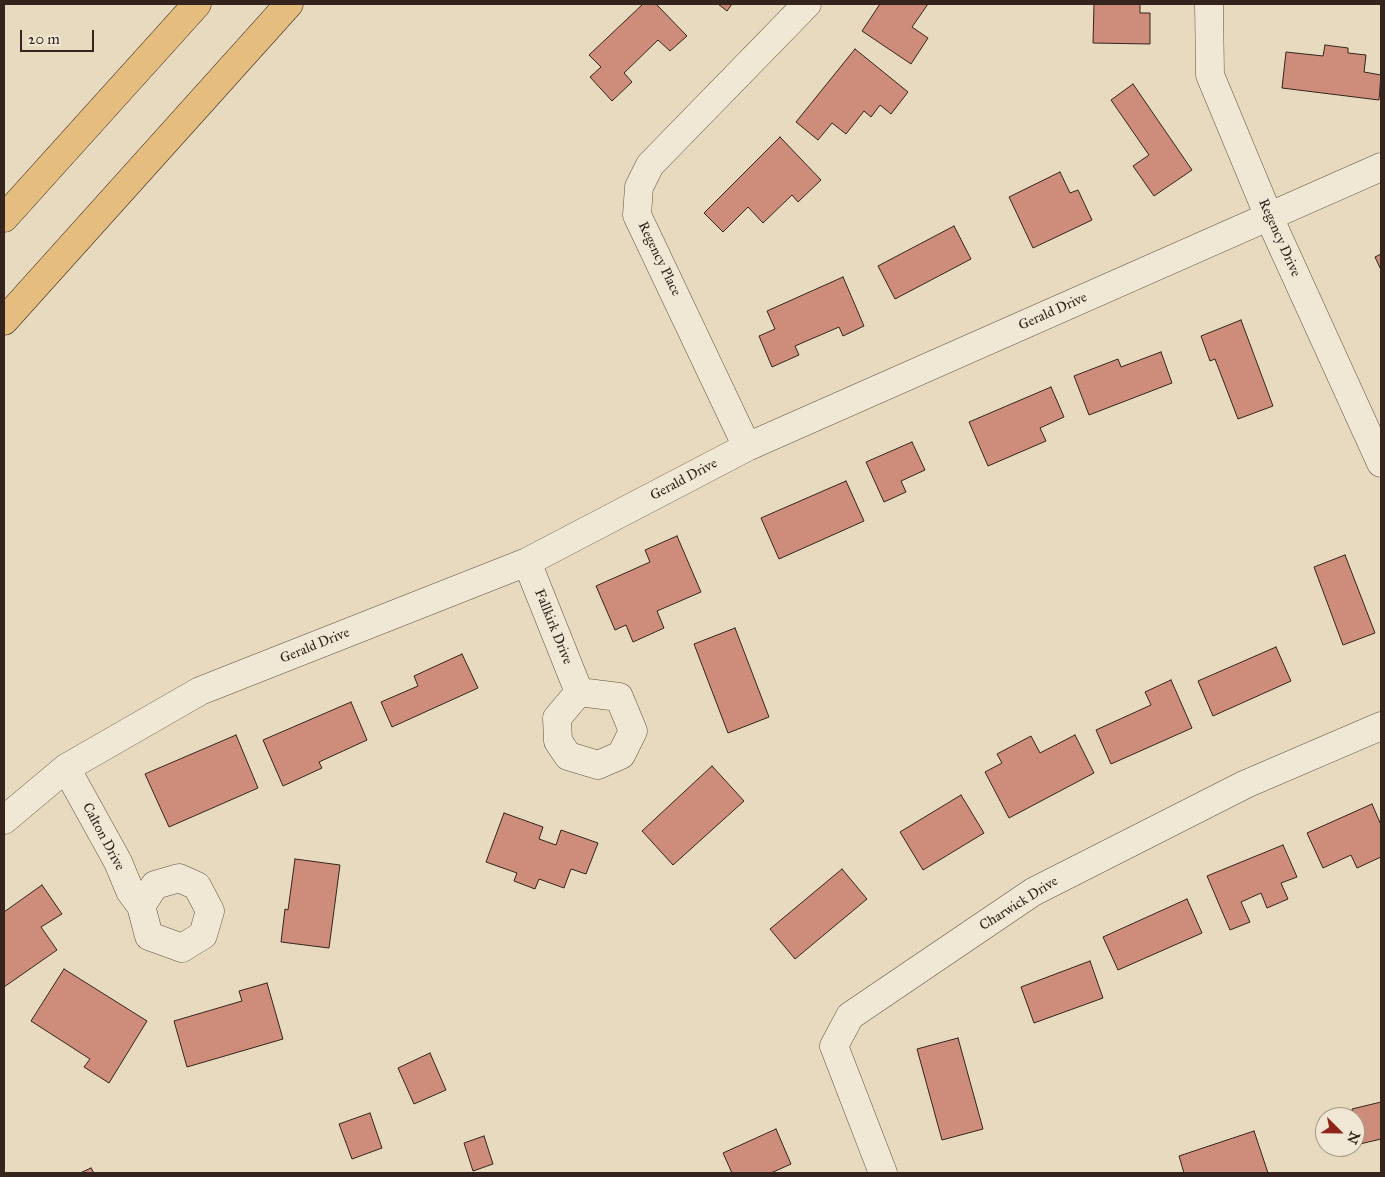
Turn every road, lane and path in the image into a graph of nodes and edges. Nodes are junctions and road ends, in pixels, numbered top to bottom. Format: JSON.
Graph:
{"nodes":[{"id":1,"x":197,"y":4,"type":"edge"},
{"id":2,"x":290,"y":4,"type":"edge"},
{"id":3,"x":807,"y":4,"type":"edge"},
{"id":4,"x":1209,"y":4,"type":"edge"},
{"id":5,"x":1381,"y":167,"type":"edge"},
{"id":6,"x":1269,"y":217,"type":"junction"},
{"id":7,"x":4,"y":218,"type":"edge"},
{"id":8,"x":4,"y":321,"type":"edge"},
{"id":9,"x":747,"y":447,"type":"junction"},
{"id":10,"x":1381,"y":463,"type":"edge"},
{"id":11,"x":527,"y":562,"type":"junction"},
{"id":12,"x":579,"y":692,"type":"dead end"},
{"id":13,"x":1381,"y":726,"type":"edge"},
{"id":14,"x":66,"y":768,"type":"junction"},
{"id":15,"x":4,"y":820,"type":"edge"},
{"id":16,"x":141,"y":906,"type":"dead end"},
{"id":17,"x":883,"y":1173,"type":"edge"}],
"edges":[{"from":1,"to":7,"type":"highway"},
{"from":2,"to":8,"type":"highway"},
{"from":3,"to":9,"type":"street","name":"Regency Place"},
{"from":4,"to":6,"type":"street","name":"Regency Drive"},
{"from":5,"to":6,"type":"street","name":"Gerald Drive"},
{"from":6,"to":9,"type":"street","name":"Gerald Drive"},
{"from":6,"to":10,"type":"street","name":"Regency Drive"},
{"from":9,"to":11,"type":"street","name":"Gerald Drive"},
{"from":11,"to":12,"type":"street","name":"Fallkirk Drive"},
{"from":11,"to":14,"type":"street","name":"Gerald Drive"},
{"from":13,"to":17,"type":"street","name":"Charwick Drive"},
{"from":14,"to":15,"type":"street","name":"Gerald Drive"},
{"from":14,"to":16,"type":"street","name":"Calton Drive"}]}
